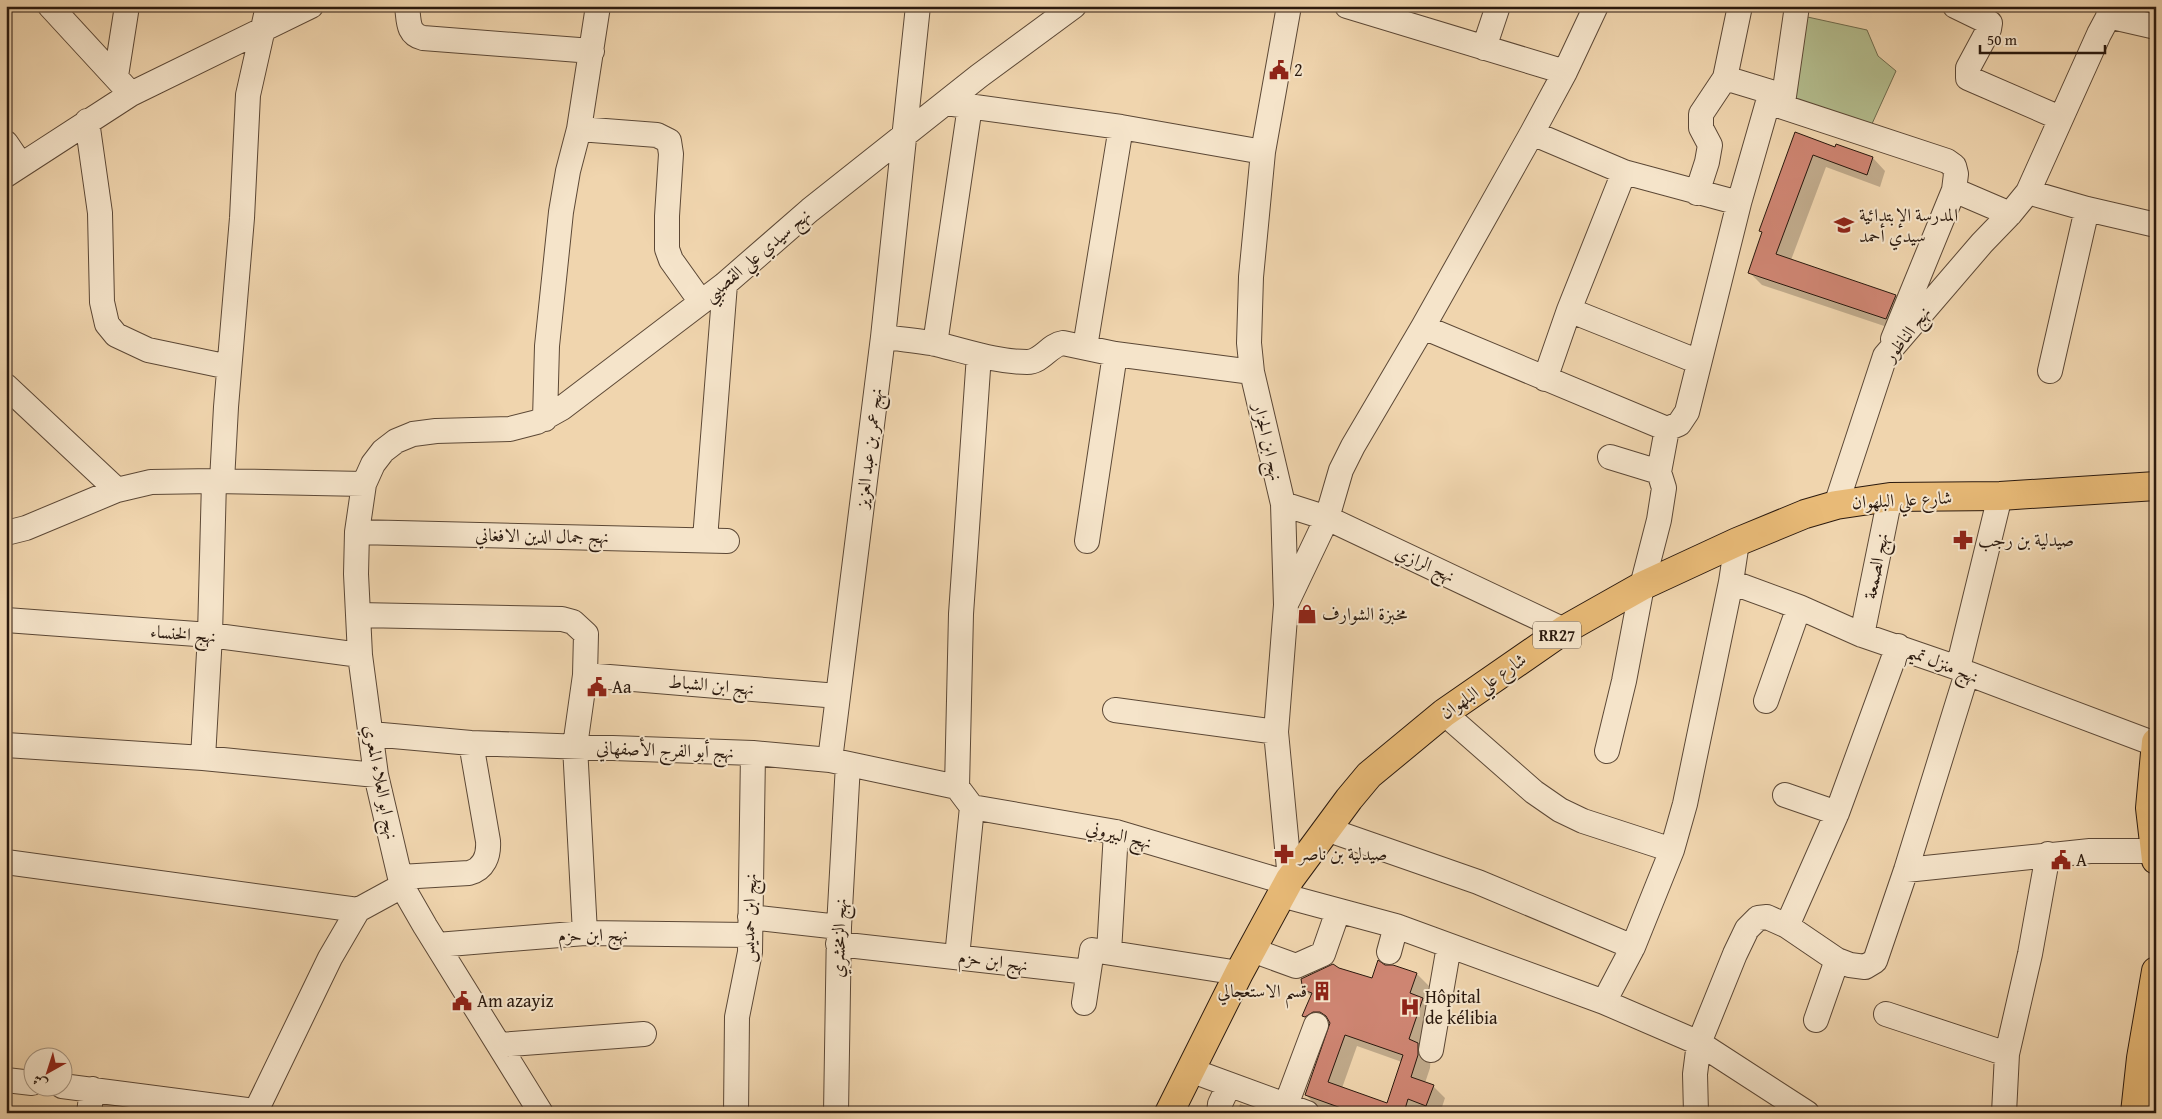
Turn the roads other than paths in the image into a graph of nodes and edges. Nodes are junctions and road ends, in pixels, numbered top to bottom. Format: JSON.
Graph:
{"nodes":[{"id":1,"x":50,"y":6,"type":"edge"},
{"id":2,"x":127,"y":6,"type":"edge"},
{"id":3,"x":268,"y":6,"type":"edge"},
{"id":4,"x":311,"y":6,"type":"edge"},
{"id":5,"x":407,"y":6,"type":"edge"},
{"id":6,"x":598,"y":6,"type":"edge"},
{"id":7,"x":918,"y":6,"type":"edge"},
{"id":8,"x":1289,"y":6,"type":"edge"},
{"id":9,"x":1347,"y":6,"type":"edge"},
{"id":10,"x":1498,"y":6,"type":"edge"},
{"id":11,"x":1596,"y":6,"type":"edge"},
{"id":12,"x":1740,"y":6,"type":"edge"},
{"id":13,"x":1797,"y":6,"type":"edge"},
{"id":14,"x":1955,"y":6,"type":"edge"},
{"id":15,"x":1063,"y":10,"type":"edge"},
{"id":16,"x":2111,"y":11,"type":"edge"},
{"id":17,"x":2156,"y":27,"type":"edge"},
{"id":18,"x":264,"y":30,"type":"junction"},
{"id":19,"x":1484,"y":48,"type":"junction"},
{"id":20,"x":592,"y":50,"type":"junction"},
{"id":21,"x":1565,"y":72,"type":"junction"},
{"id":22,"x":116,"y":76,"type":"junction"},
{"id":23,"x":1726,"y":78,"type":"junction"},
{"id":24,"x":131,"y":94,"type":"junction"},
{"id":25,"x":1776,"y":99,"type":"junction"},
{"id":26,"x":946,"y":103,"type":"junction"},
{"id":27,"x":970,"y":106,"type":"junction"},
{"id":28,"x":2060,"y":118,"type":"junction"},
{"id":29,"x":87,"y":121,"type":"junction"},
{"id":30,"x":1121,"y":127,"type":"junction"},
{"id":31,"x":578,"y":129,"type":"junction"},
{"id":32,"x":1532,"y":133,"type":"junction"},
{"id":33,"x":904,"y":136,"type":"junction"},
{"id":34,"x":6,"y":143,"type":"edge"},
{"id":35,"x":1264,"y":152,"type":"junction"},
{"id":36,"x":14,"y":170,"type":"edge"},
{"id":37,"x":1624,"y":172,"type":"junction"},
{"id":38,"x":1954,"y":190,"type":"junction"},
{"id":39,"x":2028,"y":192,"type":"junction"},
{"id":40,"x":1697,"y":193,"type":"junction"},
{"id":41,"x":1739,"y":204,"type":"junction"},
{"id":42,"x":2087,"y":209,"type":"junction"},
{"id":43,"x":2010,"y":214,"type":"junction"},
{"id":44,"x":2156,"y":224,"type":"edge"},
{"id":45,"x":725,"y":284,"type":"junction"},
{"id":46,"x":701,"y":302,"type":"junction"},
{"id":47,"x":1569,"y":310,"type":"junction"},
{"id":48,"x":1423,"y":327,"type":"junction"},
{"id":49,"x":883,"y":337,"type":"junction"},
{"id":50,"x":935,"y":344,"type":"junction"},
{"id":51,"x":1085,"y":347,"type":"junction"},
{"id":52,"x":1115,"y":354,"type":"junction"},
{"id":53,"x":979,"y":355,"type":"junction"},
{"id":54,"x":1885,"y":356,"type":"junction"},
{"id":55,"x":1699,"y":362,"type":"junction"},
{"id":56,"x":229,"y":368,"type":"junction"},
{"id":57,"x":2050,"y":371,"type":"dead end"},
{"id":58,"x":1252,"y":372,"type":"junction"},
{"id":59,"x":1545,"y":379,"type":"junction"},
{"id":60,"x":6,"y":386,"type":"edge"},
{"id":61,"x":545,"y":419,"type":"junction"},
{"id":62,"x":1667,"y":429,"type":"junction"},
{"id":63,"x":413,"y":434,"type":"joint"},
{"id":64,"x":1610,"y":457,"type":"dead end"},
{"id":65,"x":1659,"y":472,"type":"junction"},
{"id":66,"x":218,"y":481,"type":"junction"},
{"id":67,"x":364,"y":484,"type":"junction"},
{"id":68,"x":2156,"y":486,"type":"edge"},
{"id":69,"x":117,"y":490,"type":"junction"},
{"id":70,"x":2000,"y":496,"type":"junction"},
{"id":71,"x":1890,"y":497,"type":"junction"},
{"id":72,"x":1283,"y":504,"type":"junction"},
{"id":73,"x":1836,"y":505,"type":"junction"},
{"id":74,"x":1327,"y":518,"type":"junction"},
{"id":75,"x":358,"y":532,"type":"junction"},
{"id":76,"x":6,"y":533,"type":"edge"},
{"id":77,"x":1087,"y":540,"type":"dead end"},
{"id":78,"x":1736,"y":542,"type":"junction"},
{"id":79,"x":1732,"y":582,"type":"junction"},
{"id":80,"x":1642,"y":586,"type":"junction"},
{"id":81,"x":1286,"y":605,"type":"junction"},
{"id":82,"x":1799,"y":607,"type":"junction"},
{"id":83,"x":358,"y":615,"type":"junction"},
{"id":84,"x":6,"y":620,"type":"edge"},
{"id":85,"x":1564,"y":630,"type":"junction"},
{"id":86,"x":210,"y":635,"type":"junction"},
{"id":87,"x":1862,"y":635,"type":"junction"},
{"id":88,"x":1898,"y":646,"type":"junction"},
{"id":89,"x":360,"y":655,"type":"junction"},
{"id":90,"x":1963,"y":671,"type":"junction"},
{"id":91,"x":585,"y":675,"type":"junction"},
{"id":92,"x":838,"y":696,"type":"junction"},
{"id":93,"x":1766,"y":701,"type":"dead end"},
{"id":94,"x":1115,"y":710,"type":"dead end"},
{"id":95,"x":1444,"y":713,"type":"junction"},
{"id":96,"x":1276,"y":732,"type":"junction"},
{"id":97,"x":371,"y":734,"type":"junction"},
{"id":98,"x":471,"y":743,"type":"junction"},
{"id":99,"x":2156,"y":743,"type":"edge"},
{"id":100,"x":6,"y":745,"type":"edge"},
{"id":101,"x":575,"y":746,"type":"junction"},
{"id":102,"x":1607,"y":751,"type":"dead end"},
{"id":103,"x":753,"y":753,"type":"junction"},
{"id":104,"x":203,"y":758,"type":"junction"},
{"id":105,"x":839,"y":762,"type":"junction"},
{"id":106,"x":376,"y":775,"type":"junction"},
{"id":107,"x":2154,"y":775,"type":"edge"},
{"id":108,"x":957,"y":787,"type":"junction"},
{"id":109,"x":1785,"y":795,"type":"dead end"},
{"id":110,"x":972,"y":807,"type":"junction"},
{"id":111,"x":1837,"y":813,"type":"junction"},
{"id":112,"x":1326,"y":829,"type":"junction"},
{"id":113,"x":1116,"y":832,"type":"junction"},
{"id":114,"x":1672,"y":850,"type":"junction"},
{"id":115,"x":2048,"y":854,"type":"junction"},
{"id":116,"x":2155,"y":856,"type":"edge"},
{"id":117,"x":6,"y":862,"type":"edge"},
{"id":118,"x":1906,"y":870,"type":"junction"},
{"id":119,"x":401,"y":882,"type":"junction"},
{"id":120,"x":1286,"y":886,"type":"junction"},
{"id":121,"x":358,"y":910,"type":"junction"},
{"id":122,"x":1338,"y":911,"type":"junction"},
{"id":123,"x":749,"y":926,"type":"junction"},
{"id":124,"x":1396,"y":926,"type":"junction"},
{"id":125,"x":1787,"y":926,"type":"junction"},
{"id":126,"x":585,"y":933,"type":"junction"},
{"id":127,"x":838,"y":935,"type":"junction"},
{"id":128,"x":437,"y":945,"type":"junction"},
{"id":129,"x":1449,"y":946,"type":"junction"},
{"id":130,"x":1633,"y":947,"type":"junction"},
{"id":131,"x":1252,"y":950,"type":"junction"},
{"id":132,"x":1109,"y":952,"type":"junction"},
{"id":133,"x":1389,"y":952,"type":"dead end"},
{"id":134,"x":958,"y":956,"type":"junction"},
{"id":135,"x":1837,"y":960,"type":"junction"},
{"id":136,"x":2156,"y":971,"type":"edge"},
{"id":137,"x":1088,"y":972,"type":"junction"},
{"id":138,"x":1239,"y":973,"type":"junction"},
{"id":139,"x":1604,"y":1002,"type":"junction"},
{"id":140,"x":1084,"y":1003,"type":"dead end"},
{"id":141,"x":1886,"y":1014,"type":"dead end"},
{"id":142,"x":1816,"y":1020,"type":"dead end"},
{"id":143,"x":1316,"y":1025,"type":"dead end"},
{"id":144,"x":644,"y":1034,"type":"dead end"},
{"id":145,"x":1699,"y":1043,"type":"junction"},
{"id":146,"x":499,"y":1045,"type":"junction"},
{"id":147,"x":1431,"y":1050,"type":"dead end"},
{"id":148,"x":2007,"y":1054,"type":"junction"},
{"id":149,"x":2148,"y":1059,"type":"edge"},
{"id":150,"x":1190,"y":1070,"type":"junction"},
{"id":151,"x":6,"y":1080,"type":"edge"},
{"id":152,"x":22,"y":1082,"type":"edge"},
{"id":153,"x":1228,"y":1085,"type":"junction"},
{"id":154,"x":72,"y":1087,"type":"edge"},
{"id":155,"x":92,"y":1089,"type":"junction"},
{"id":156,"x":1297,"y":1109,"type":"edge"},
{"id":157,"x":255,"y":1112,"type":"edge"},
{"id":158,"x":89,"y":1113,"type":"edge"},
{"id":159,"x":541,"y":1113,"type":"edge"},
{"id":160,"x":736,"y":1113,"type":"edge"},
{"id":161,"x":836,"y":1113,"type":"edge"},
{"id":162,"x":1169,"y":1113,"type":"edge"},
{"id":163,"x":1219,"y":1113,"type":"edge"},
{"id":164,"x":1696,"y":1113,"type":"edge"},
{"id":165,"x":1807,"y":1113,"type":"edge"},
{"id":166,"x":2004,"y":1113,"type":"edge"},
{"id":167,"x":2135,"y":1113,"type":"edge"}],
"edges":[{"from":1,"to":22,"type":"street"},
{"from":2,"to":22,"type":"street"},
{"from":3,"to":18,"type":"street"},
{"from":4,"to":18,"type":"street"},
{"from":5,"to":20,"type":"street"},
{"from":6,"to":20,"type":"street"},
{"from":7,"to":33,"type":"street","name":"نهج عمر بن عبد العزيز"},
{"from":8,"to":35,"type":"street","name":"نهج ابن الجزار"},
{"from":9,"to":19,"type":"street"},
{"from":10,"to":19,"type":"street"},
{"from":11,"to":21,"type":"street"},
{"from":12,"to":23,"type":"street"},
{"from":13,"to":25,"type":"street"},
{"from":14,"to":28,"type":"street"},
{"from":15,"to":26,"type":"street","name":"نهج سيدي علي القصيبي"},
{"from":16,"to":17,"type":"street"},
{"from":16,"to":28,"type":"street","name":"نهج الناظور"},
{"from":18,"to":24,"type":"street"},
{"from":18,"to":56,"type":"street"},
{"from":19,"to":21,"type":"street"},
{"from":20,"to":31,"type":"street"},
{"from":21,"to":32,"type":"street"},
{"from":22,"to":24,"type":"street"},
{"from":23,"to":25,"type":"street"},
{"from":23,"to":40,"type":"street"},
{"from":24,"to":29,"type":"street"},
{"from":25,"to":38,"type":"street"},
{"from":25,"to":41,"type":"street"},
{"from":26,"to":27,"type":"street"},
{"from":26,"to":33,"type":"street","name":"نهج سيدي علي القصيبي"},
{"from":27,"to":30,"type":"street"},
{"from":27,"to":50,"type":"street"},
{"from":28,"to":39,"type":"street","name":"نهج الناظور"},
{"from":29,"to":36,"type":"street"},
{"from":29,"to":56,"type":"street"},
{"from":30,"to":35,"type":"street"},
{"from":30,"to":51,"type":"street"},
{"from":31,"to":46,"type":"street"},
{"from":31,"to":61,"type":"street"},
{"from":32,"to":37,"type":"street"},
{"from":32,"to":48,"type":"street"},
{"from":33,"to":45,"type":"street","name":"نهج سيدي علي القصيبي"},
{"from":33,"to":49,"type":"street","name":"نهج عمر بن عبد العزيز"},
{"from":34,"to":36,"type":"street"},
{"from":35,"to":58,"type":"street","name":"نهج ابن الجزار"},
{"from":37,"to":40,"type":"street"},
{"from":37,"to":47,"type":"street"},
{"from":38,"to":43,"type":"street"},
{"from":38,"to":54,"type":"street"},
{"from":39,"to":42,"type":"street"},
{"from":39,"to":43,"type":"street","name":"نهج الناظور"},
{"from":40,"to":41,"type":"street"},
{"from":41,"to":55,"type":"street"},
{"from":42,"to":44,"type":"street"},
{"from":42,"to":57,"type":"street"},
{"from":43,"to":54,"type":"street","name":"نهج الناظور"},
{"from":45,"to":46,"type":"street","name":"نهج سيدي علي القصيبي"},
{"from":45,"to":75,"type":"street","name":"نهج جمال الدين الافغاني"},
{"from":46,"to":61,"type":"street","name":"نهج سيدي علي القصيبي"},
{"from":47,"to":55,"type":"street"},
{"from":47,"to":59,"type":"street"},
{"from":48,"to":59,"type":"street"},
{"from":48,"to":74,"type":"street"},
{"from":49,"to":50,"type":"street"},
{"from":49,"to":92,"type":"street","name":"نهج عمر بن عبد العزيز"},
{"from":50,"to":53,"type":"street"},
{"from":51,"to":52,"type":"street"},
{"from":51,"to":53,"type":"street"},
{"from":52,"to":58,"type":"street"},
{"from":52,"to":77,"type":"street"},
{"from":53,"to":108,"type":"street"},
{"from":54,"to":73,"type":"street","name":"نهج الناظور"},
{"from":55,"to":62,"type":"street"},
{"from":56,"to":66,"type":"street"},
{"from":58,"to":72,"type":"street","name":"نهج ابن الجزار"},
{"from":59,"to":62,"type":"street"},
{"from":60,"to":69,"type":"street"},
{"from":61,"to":63,"type":"street","name":"نهج سيدي علي القصيبي"},
{"from":62,"to":65,"type":"street"},
{"from":63,"to":67,"type":"street","name":"نهج ابو العلاء المعري"},
{"from":64,"to":65,"type":"street"},
{"from":65,"to":80,"type":"street"},
{"from":66,"to":67,"type":"street"},
{"from":66,"to":69,"type":"street"},
{"from":66,"to":86,"type":"street"},
{"from":67,"to":75,"type":"street","name":"نهج ابو العلاء المعري"},
{"from":68,"to":70,"type":"main road","name":"شارع علي البلهوان","number":"RR27"},
{"from":69,"to":76,"type":"street"},
{"from":70,"to":71,"type":"main road","name":"شارع علي البلهوان","number":"RR27"},
{"from":70,"to":90,"type":"street"},
{"from":71,"to":73,"type":"main road","name":"شارع علي البلهوان","number":"RR27"},
{"from":71,"to":87,"type":"street","name":"نهج الصمعة"},
{"from":72,"to":74,"type":"street","name":"نهج الرازي"},
{"from":72,"to":81,"type":"street","name":"نهج ابن الجزار"},
{"from":73,"to":78,"type":"main road","name":"شارع علي البلهوان","number":"RR27"},
{"from":74,"to":81,"type":"street"},
{"from":74,"to":85,"type":"street","name":"نهج الرازي"},
{"from":75,"to":83,"type":"street","name":"نهج ابو العلاء المعري"},
{"from":78,"to":79,"type":"street"},
{"from":78,"to":80,"type":"main road","name":"شارع علي البلهوان","number":"RR27"},
{"from":79,"to":82,"type":"street","name":"نهج منزل تميم"},
{"from":79,"to":114,"type":"street"},
{"from":80,"to":85,"type":"main road","name":"شارع علي البلهوان","number":"RR27"},
{"from":80,"to":102,"type":"street"},
{"from":81,"to":96,"type":"street","name":"نهج ابن الجزار"},
{"from":82,"to":87,"type":"street","name":"نهج منزل تميم"},
{"from":82,"to":93,"type":"street"},
{"from":83,"to":89,"type":"street","name":"نهج ابو العلاء المعري"},
{"from":83,"to":91,"type":"street"},
{"from":84,"to":86,"type":"street","name":"نهج الخنساء"},
{"from":85,"to":95,"type":"main road","name":"شارع علي البلهوان","number":"RR27"},
{"from":86,"to":89,"type":"street","name":"نهج الخنساء"},
{"from":86,"to":104,"type":"street"},
{"from":87,"to":88,"type":"street","name":"نهج منزل تميم"},
{"from":88,"to":90,"type":"street","name":"نهج منزل تميم"},
{"from":88,"to":111,"type":"street"},
{"from":89,"to":97,"type":"street","name":"نهج ابو العلاء المعري"},
{"from":90,"to":99,"type":"street","name":"نهج منزل تميم"},
{"from":90,"to":118,"type":"street"},
{"from":91,"to":92,"type":"street","name":"نهج ابن الشباط"},
{"from":91,"to":101,"type":"street"},
{"from":92,"to":105,"type":"street","name":"نهج عمر بن عبد العزيز"},
{"from":94,"to":96,"type":"street"},
{"from":95,"to":112,"type":"main road","name":"شارع علي البلهوان","number":"RR27"},
{"from":95,"to":114,"type":"street"},
{"from":96,"to":120,"type":"street","name":"نهج ابن الجزار"},
{"from":97,"to":98,"type":"street","name":"نهج أبو الفرج الأصفهاني"},
{"from":97,"to":106,"type":"street","name":"نهج ابو العلاء المعري"},
{"from":98,"to":101,"type":"street","name":"نهج أبو الفرج الأصفهاني"},
{"from":98,"to":119,"type":"street"},
{"from":99,"to":107,"type":"main road"},
{"from":100,"to":104,"type":"street"},
{"from":101,"to":103,"type":"street","name":"نهج أبو الفرج الأصفهاني"},
{"from":101,"to":126,"type":"street"},
{"from":103,"to":105,"type":"street","name":"نهج أبو الفرج الأصفهاني"},
{"from":103,"to":123,"type":"street","name":"نهج ابن حمديس"},
{"from":104,"to":106,"type":"street"},
{"from":105,"to":108,"type":"street","name":"نهج أبو الفرج الأصفهاني"},
{"from":105,"to":127,"type":"street","name":"نهج الزمخشري"},
{"from":106,"to":119,"type":"street","name":"نهج ابو العلاء المعري"},
{"from":107,"to":116,"type":"main road"},
{"from":108,"to":110,"type":"street"},
{"from":109,"to":111,"type":"street"},
{"from":110,"to":113,"type":"street","name":"نهج البيروني"},
{"from":110,"to":134,"type":"street"},
{"from":111,"to":125,"type":"street"},
{"from":112,"to":120,"type":"main road","name":"شارع علي البلهوان","number":"RR27"},
{"from":112,"to":130,"type":"street"},
{"from":113,"to":120,"type":"street","name":"نهج البيروني"},
{"from":113,"to":132,"type":"street"},
{"from":114,"to":130,"type":"street"},
{"from":115,"to":116,"type":"street"},
{"from":115,"to":118,"type":"street"},
{"from":115,"to":148,"type":"street"},
{"from":117,"to":121,"type":"street"},
{"from":118,"to":135,"type":"street"},
{"from":119,"to":121,"type":"street"},
{"from":119,"to":128,"type":"street","name":"نهج ابو العلاء المعري"},
{"from":120,"to":122,"type":"street","name":"نهج البيروني"},
{"from":120,"to":131,"type":"main road","name":"شارع علي البلهوان","number":"RR27"},
{"from":121,"to":157,"type":"street"},
{"from":122,"to":124,"type":"street","name":"نهج البيروني"},
{"from":122,"to":131,"type":"street"},
{"from":123,"to":126,"type":"street","name":"نهج ابن حزم"},
{"from":123,"to":127,"type":"street","name":"نهج ابن حزم"},
{"from":123,"to":160,"type":"street","name":"نهج ابن حمديس"},
{"from":124,"to":129,"type":"street","name":"نهج البيروني"},
{"from":124,"to":133,"type":"street"},
{"from":125,"to":135,"type":"street"},
{"from":125,"to":145,"type":"street"},
{"from":126,"to":128,"type":"street","name":"نهج ابن حزم"},
{"from":127,"to":134,"type":"street","name":"نهج ابن حزم"},
{"from":127,"to":161,"type":"street","name":"نهج الزمخشري"},
{"from":128,"to":146,"type":"street","name":"نهج ابو العلاء المعري"},
{"from":129,"to":139,"type":"street","name":"نهج البيروني"},
{"from":129,"to":147,"type":"street"},
{"from":130,"to":139,"type":"street"},
{"from":131,"to":138,"type":"main road","name":"شارع علي البلهوان","number":"RR27"},
{"from":132,"to":137,"type":"street"},
{"from":132,"to":138,"type":"street"},
{"from":134,"to":137,"type":"street","name":"نهج ابن حزم"},
{"from":135,"to":142,"type":"street"},
{"from":136,"to":149,"type":"main road"},
{"from":137,"to":140,"type":"street"},
{"from":138,"to":150,"type":"main road","name":"شارع علي البلهوان","number":"RR27"},
{"from":139,"to":145,"type":"street","name":"نهج البيروني"},
{"from":141,"to":148,"type":"street"},
{"from":143,"to":156,"type":"street"},
{"from":144,"to":146,"type":"street"},
{"from":145,"to":164,"type":"street"},
{"from":145,"to":165,"type":"street","name":"نهج البيروني"},
{"from":146,"to":159,"type":"street","name":"نهج ابو العلاء المعري"},
{"from":148,"to":166,"type":"street"},
{"from":149,"to":167,"type":"main road"},
{"from":150,"to":153,"type":"street"},
{"from":150,"to":162,"type":"main road","name":"شارع علي البلهوان","number":"RR27"},
{"from":151,"to":152,"type":"street"},
{"from":153,"to":156,"type":"street"},
{"from":153,"to":163,"type":"street"},
{"from":154,"to":155,"type":"street"},
{"from":155,"to":157,"type":"street"},
{"from":155,"to":158,"type":"street"}]}
